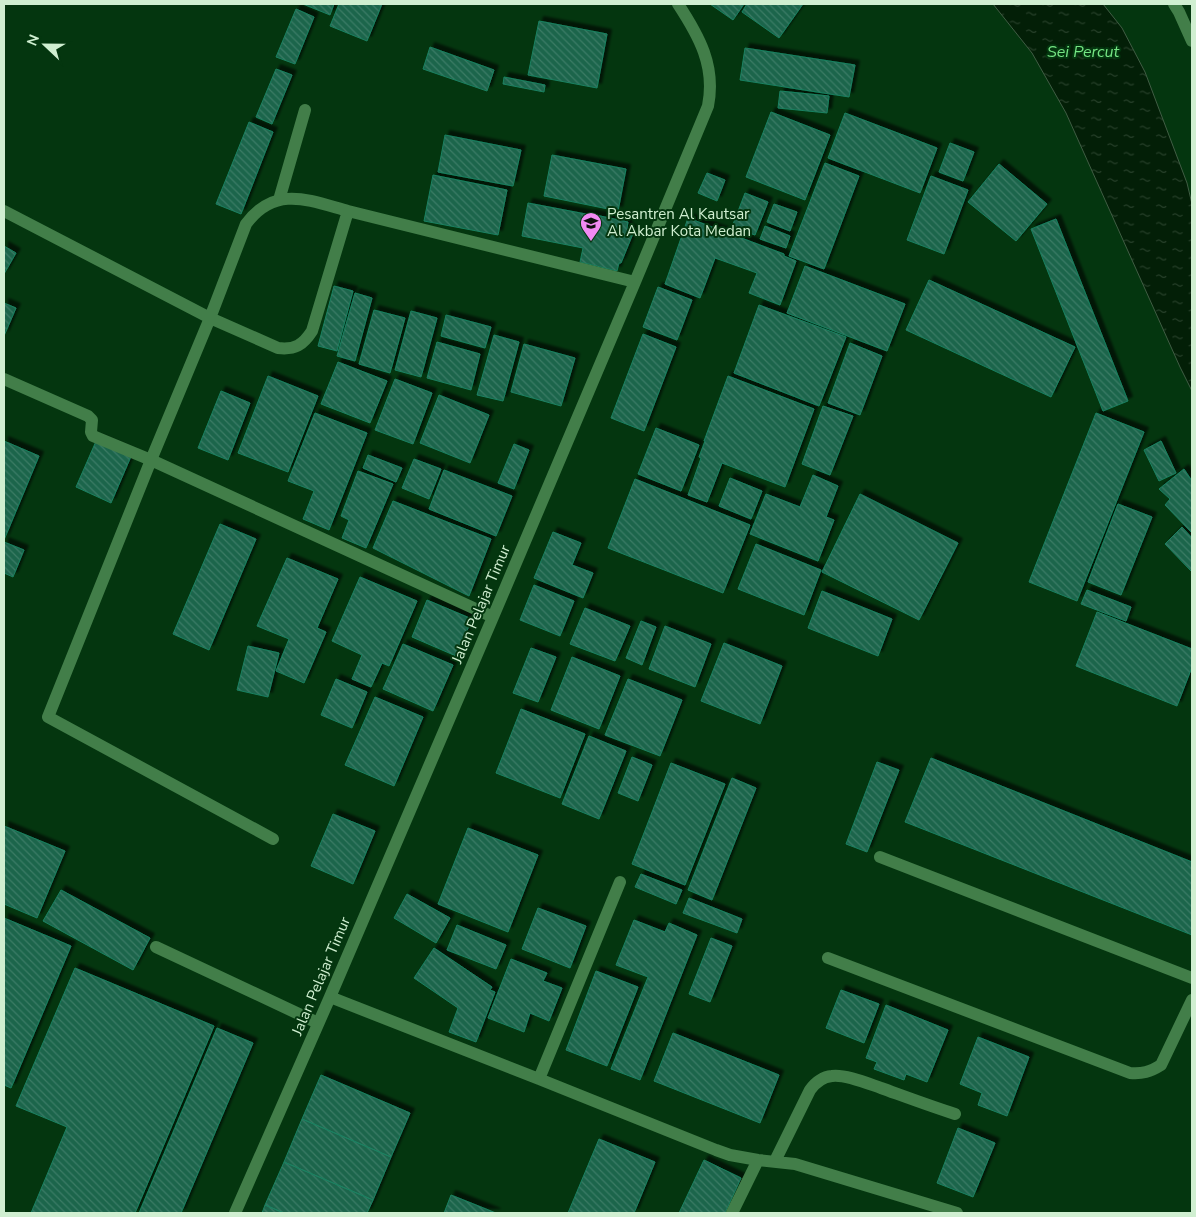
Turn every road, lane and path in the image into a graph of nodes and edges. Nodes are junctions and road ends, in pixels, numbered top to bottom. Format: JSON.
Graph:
{"nodes":[{"id":1,"x":678,"y":4,"type":"edge"},
{"id":2,"x":1174,"y":4,"type":"edge"},
{"id":3,"x":1192,"y":41,"type":"edge"},
{"id":4,"x":305,"y":110,"type":"dead end"},
{"id":5,"x":280,"y":200,"type":"junction"},
{"id":6,"x":4,"y":211,"type":"edge"},
{"id":7,"x":348,"y":211,"type":"junction"},
{"id":8,"x":635,"y":282,"type":"junction"},
{"id":9,"x":210,"y":318,"type":"junction"},
{"id":10,"x":4,"y":379,"type":"edge"},
{"id":11,"x":151,"y":460,"type":"junction"},
{"id":12,"x":493,"y":617,"type":"junction"},
{"id":13,"x":273,"y":839,"type":"dead end"},
{"id":14,"x":880,"y":857,"type":"dead end"},
{"id":15,"x":620,"y":882,"type":"dead end"},
{"id":16,"x":156,"y":947,"type":"dead end"},
{"id":17,"x":828,"y":958,"type":"dead end"},
{"id":18,"x":1192,"y":978,"type":"edge"},
{"id":19,"x":330,"y":997,"type":"junction"},
{"id":20,"x":1192,"y":1000,"type":"edge"},
{"id":21,"x":318,"y":1023,"type":"junction"},
{"id":22,"x":538,"y":1079,"type":"junction"},
{"id":23,"x":955,"y":1114,"type":"dead end"},
{"id":24,"x":758,"y":1160,"type":"junction"},
{"id":25,"x":775,"y":1161,"type":"junction"},
{"id":26,"x":235,"y":1213,"type":"edge"},
{"id":27,"x":732,"y":1213,"type":"edge"},
{"id":28,"x":957,"y":1213,"type":"edge"}],
"edges":[{"from":1,"to":8,"type":"street","name":"Jalan Pelajar Timur"},
{"from":2,"to":3,"type":"street"},
{"from":4,"to":5,"type":"street"},
{"from":5,"to":7,"type":"street"},
{"from":5,"to":9,"type":"street"},
{"from":6,"to":9,"type":"street"},
{"from":7,"to":8,"type":"street"},
{"from":7,"to":9,"type":"street"},
{"from":8,"to":12,"type":"street","name":"Jalan Pelajar Timur"},
{"from":9,"to":11,"type":"street"},
{"from":10,"to":11,"type":"street"},
{"from":11,"to":12,"type":"street"},
{"from":11,"to":13,"type":"street"},
{"from":12,"to":19,"type":"street","name":"Jalan Pelajar Timur"},
{"from":14,"to":18,"type":"street"},
{"from":15,"to":22,"type":"street"},
{"from":16,"to":21,"type":"street"},
{"from":17,"to":20,"type":"street"},
{"from":19,"to":21,"type":"street","name":"Jalan Pelajar Timur"},
{"from":19,"to":22,"type":"street"},
{"from":21,"to":26,"type":"street","name":"Jalan Pelajar Timur"},
{"from":22,"to":24,"type":"street"},
{"from":23,"to":25,"type":"street"},
{"from":24,"to":25,"type":"street"},
{"from":24,"to":27,"type":"street"},
{"from":25,"to":28,"type":"street"}]}
